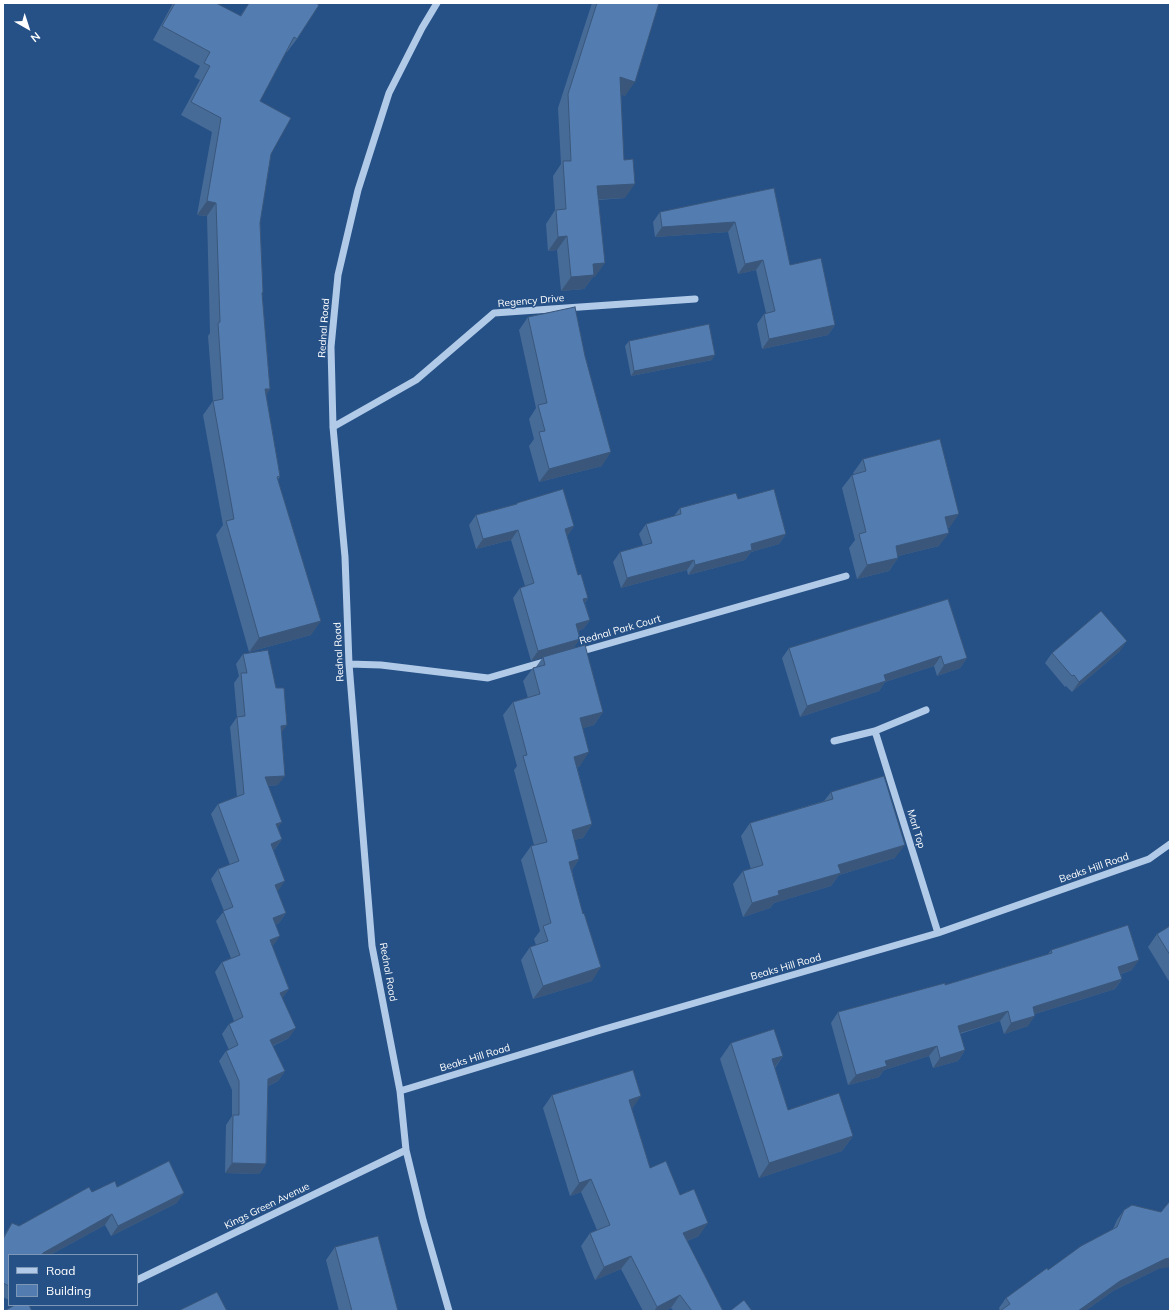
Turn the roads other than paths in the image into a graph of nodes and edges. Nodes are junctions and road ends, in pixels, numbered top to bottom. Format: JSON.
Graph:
{"nodes":[{"id":1,"x":437,"y":3,"type":"edge"},
{"id":2,"x":695,"y":299,"type":"dead end"},
{"id":3,"x":333,"y":427,"type":"junction"},
{"id":4,"x":846,"y":576,"type":"dead end"},
{"id":5,"x":572,"y":654,"type":"edge"},
{"id":6,"x":557,"y":658,"type":"edge"},
{"id":7,"x":349,"y":664,"type":"junction"},
{"id":8,"x":926,"y":710,"type":"dead end"},
{"id":9,"x":875,"y":731,"type":"junction"},
{"id":10,"x":834,"y":741,"type":"dead end"},
{"id":11,"x":1170,"y":844,"type":"edge"},
{"id":12,"x":938,"y":933,"type":"junction"},
{"id":13,"x":400,"y":1091,"type":"junction"},
{"id":14,"x":406,"y":1150,"type":"junction"},
{"id":15,"x":138,"y":1280,"type":"edge"},
{"id":16,"x":449,"y":1311,"type":"edge"}],
"edges":[{"from":1,"to":3,"type":"street","name":"Rednal Road"},
{"from":2,"to":3,"type":"street","name":"Regency Drive"},
{"from":3,"to":7,"type":"street","name":"Rednal Road"},
{"from":4,"to":5,"type":"street","name":"Rednal Park Court"},
{"from":6,"to":7,"type":"street"},
{"from":7,"to":13,"type":"street","name":"Rednal Road"},
{"from":8,"to":9,"type":"street"},
{"from":9,"to":10,"type":"street"},
{"from":9,"to":12,"type":"street","name":"Marl Top"},
{"from":11,"to":12,"type":"street","name":"Beaks Hill Road"},
{"from":12,"to":13,"type":"street","name":"Beaks Hill Road"},
{"from":13,"to":14,"type":"street","name":"Rednal Road"},
{"from":14,"to":15,"type":"street","name":"Kings Green Avenue"},
{"from":14,"to":16,"type":"street","name":"Rednal Road"}]}
